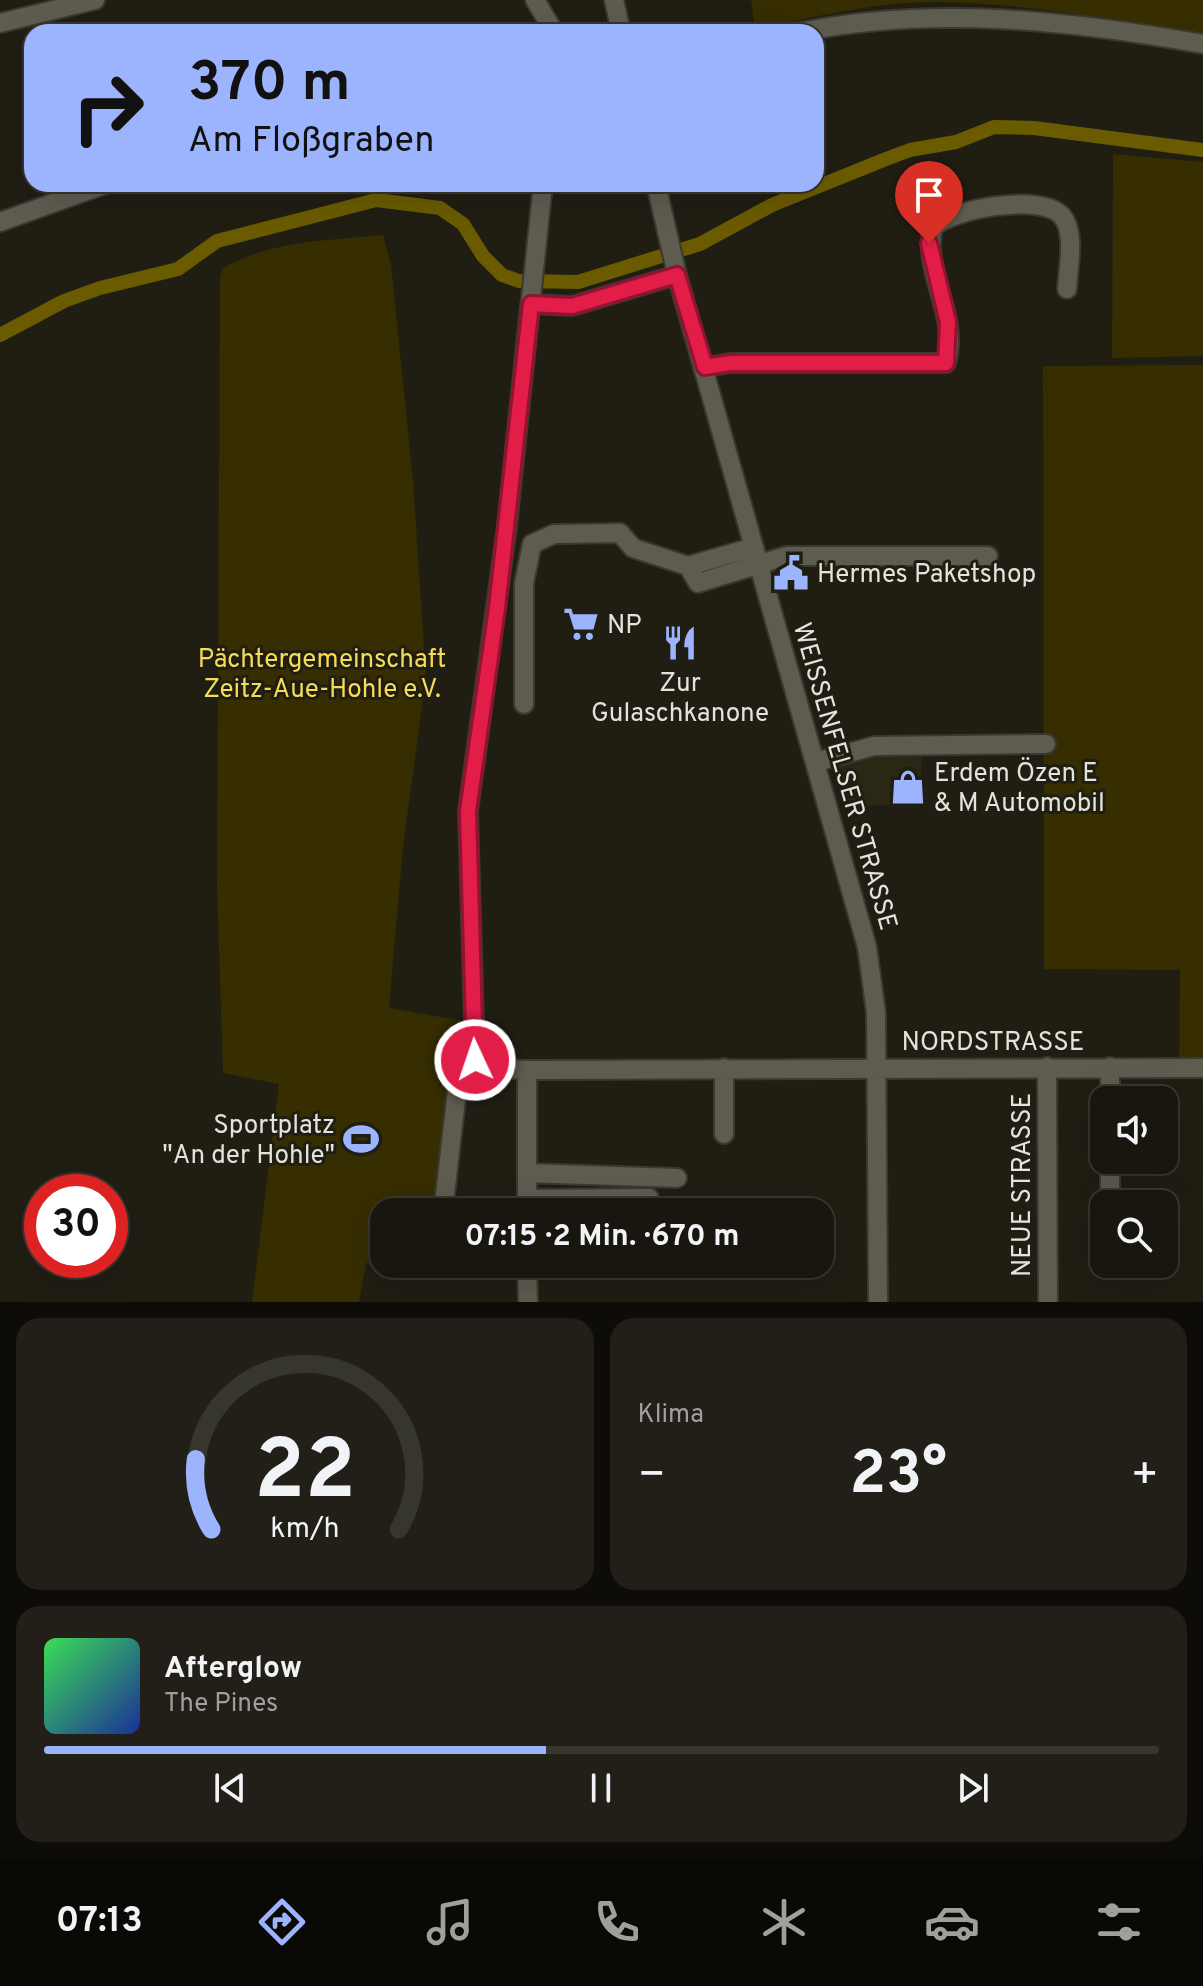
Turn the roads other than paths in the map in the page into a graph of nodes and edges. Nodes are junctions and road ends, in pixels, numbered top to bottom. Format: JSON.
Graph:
{"nodes":[{"id":1,"x":95,"y":0,"type":"edge"},
{"id":2,"x":535,"y":0,"type":"edge"},
{"id":3,"x":614,"y":0,"type":"edge"},
{"id":4,"x":0,"y":23,"type":"edge"},
{"id":5,"x":549,"y":24,"type":"edge"},
{"id":6,"x":619,"y":24,"type":"edge"},
{"id":7,"x":824,"y":28,"type":"edge"},
{"id":8,"x":1203,"y":44,"type":"edge"},
{"id":9,"x":84,"y":192,"type":"edge"},
{"id":10,"x":542,"y":192,"type":"edge"},
{"id":11,"x":658,"y":192,"type":"edge"},
{"id":12,"x":0,"y":222,"type":"edge"},
{"id":13,"x":673,"y":259,"type":"junction"},
{"id":14,"x":1067,"y":289,"type":"dead end"},
{"id":15,"x":533,"y":292,"type":"junction"},
{"id":16,"x":705,"y":367,"type":"junction"},
{"id":17,"x":756,"y":556,"type":"junction"},
{"id":18,"x":988,"y":556,"type":"dead end"},
{"id":19,"x":524,"y":704,"type":"dead end"},
{"id":20,"x":1046,"y":744,"type":"dead end"},
{"id":21,"x":816,"y":762,"type":"junction"},
{"id":22,"x":475,"y":1060,"type":"junction"},
{"id":23,"x":1047,"y":1067,"type":"junction"},
{"id":24,"x":1110,"y":1067,"type":"junction"},
{"id":25,"x":724,"y":1068,"type":"junction"},
{"id":26,"x":876,"y":1068,"type":"junction"},
{"id":27,"x":1203,"y":1068,"type":"edge"},
{"id":28,"x":527,"y":1070,"type":"junction"},
{"id":29,"x":1110,"y":1086,"type":"edge"},
{"id":30,"x":724,"y":1134,"type":"dead end"},
{"id":31,"x":527,"y":1173,"type":"junction"},
{"id":32,"x":677,"y":1178,"type":"dead end"},
{"id":33,"x":445,"y":1198,"type":"edge"},
{"id":34,"x":527,"y":1198,"type":"edge"},
{"id":35,"x":527,"y":1278,"type":"edge"},
{"id":36,"x":528,"y":1302,"type":"edge"},
{"id":37,"x":878,"y":1302,"type":"edge"},
{"id":38,"x":1048,"y":1302,"type":"edge"}],
"edges":[{"from":1,"to":4,"type":"street"},
{"from":2,"to":5,"type":"street"},
{"from":3,"to":6,"type":"street"},
{"from":7,"to":8,"type":"street"},
{"from":9,"to":12,"type":"street"},
{"from":10,"to":15,"type":"street"},
{"from":11,"to":13,"type":"street","name":"WEISSENFELSER STRASSE"},
{"from":13,"to":15,"type":"street"},
{"from":13,"to":16,"type":"street","name":"WEISSENFELSER STRASSE"},
{"from":14,"to":16,"type":"street"},
{"from":15,"to":22,"type":"street"},
{"from":16,"to":17,"type":"street","name":"WEISSENFELSER STRASSE"},
{"from":17,"to":18,"type":"street"},
{"from":17,"to":19,"type":"street"},
{"from":17,"to":21,"type":"street","name":"WEISSENFELSER STRASSE"},
{"from":20,"to":21,"type":"street"},
{"from":21,"to":26,"type":"street","name":"WEISSENFELSER STRASSE"},
{"from":22,"to":28,"type":"street","name":"NORDSTRASSE"},
{"from":22,"to":33,"type":"street"},
{"from":23,"to":24,"type":"street","name":"NORDSTRASSE"},
{"from":23,"to":26,"type":"street","name":"NORDSTRASSE"},
{"from":23,"to":38,"type":"street","name":"NEUE STRASSE"},
{"from":24,"to":27,"type":"street","name":"NORDSTRASSE"},
{"from":24,"to":29,"type":"street","name":"NORDSTRASSE"},
{"from":25,"to":26,"type":"street","name":"NORDSTRASSE"},
{"from":25,"to":28,"type":"street","name":"NORDSTRASSE"},
{"from":25,"to":30,"type":"street"},
{"from":26,"to":37,"type":"street","name":"WEISSENFELSER STRASSE"},
{"from":28,"to":31,"type":"street"},
{"from":31,"to":32,"type":"street"},
{"from":31,"to":34,"type":"street"},
{"from":35,"to":36,"type":"street"}]}
